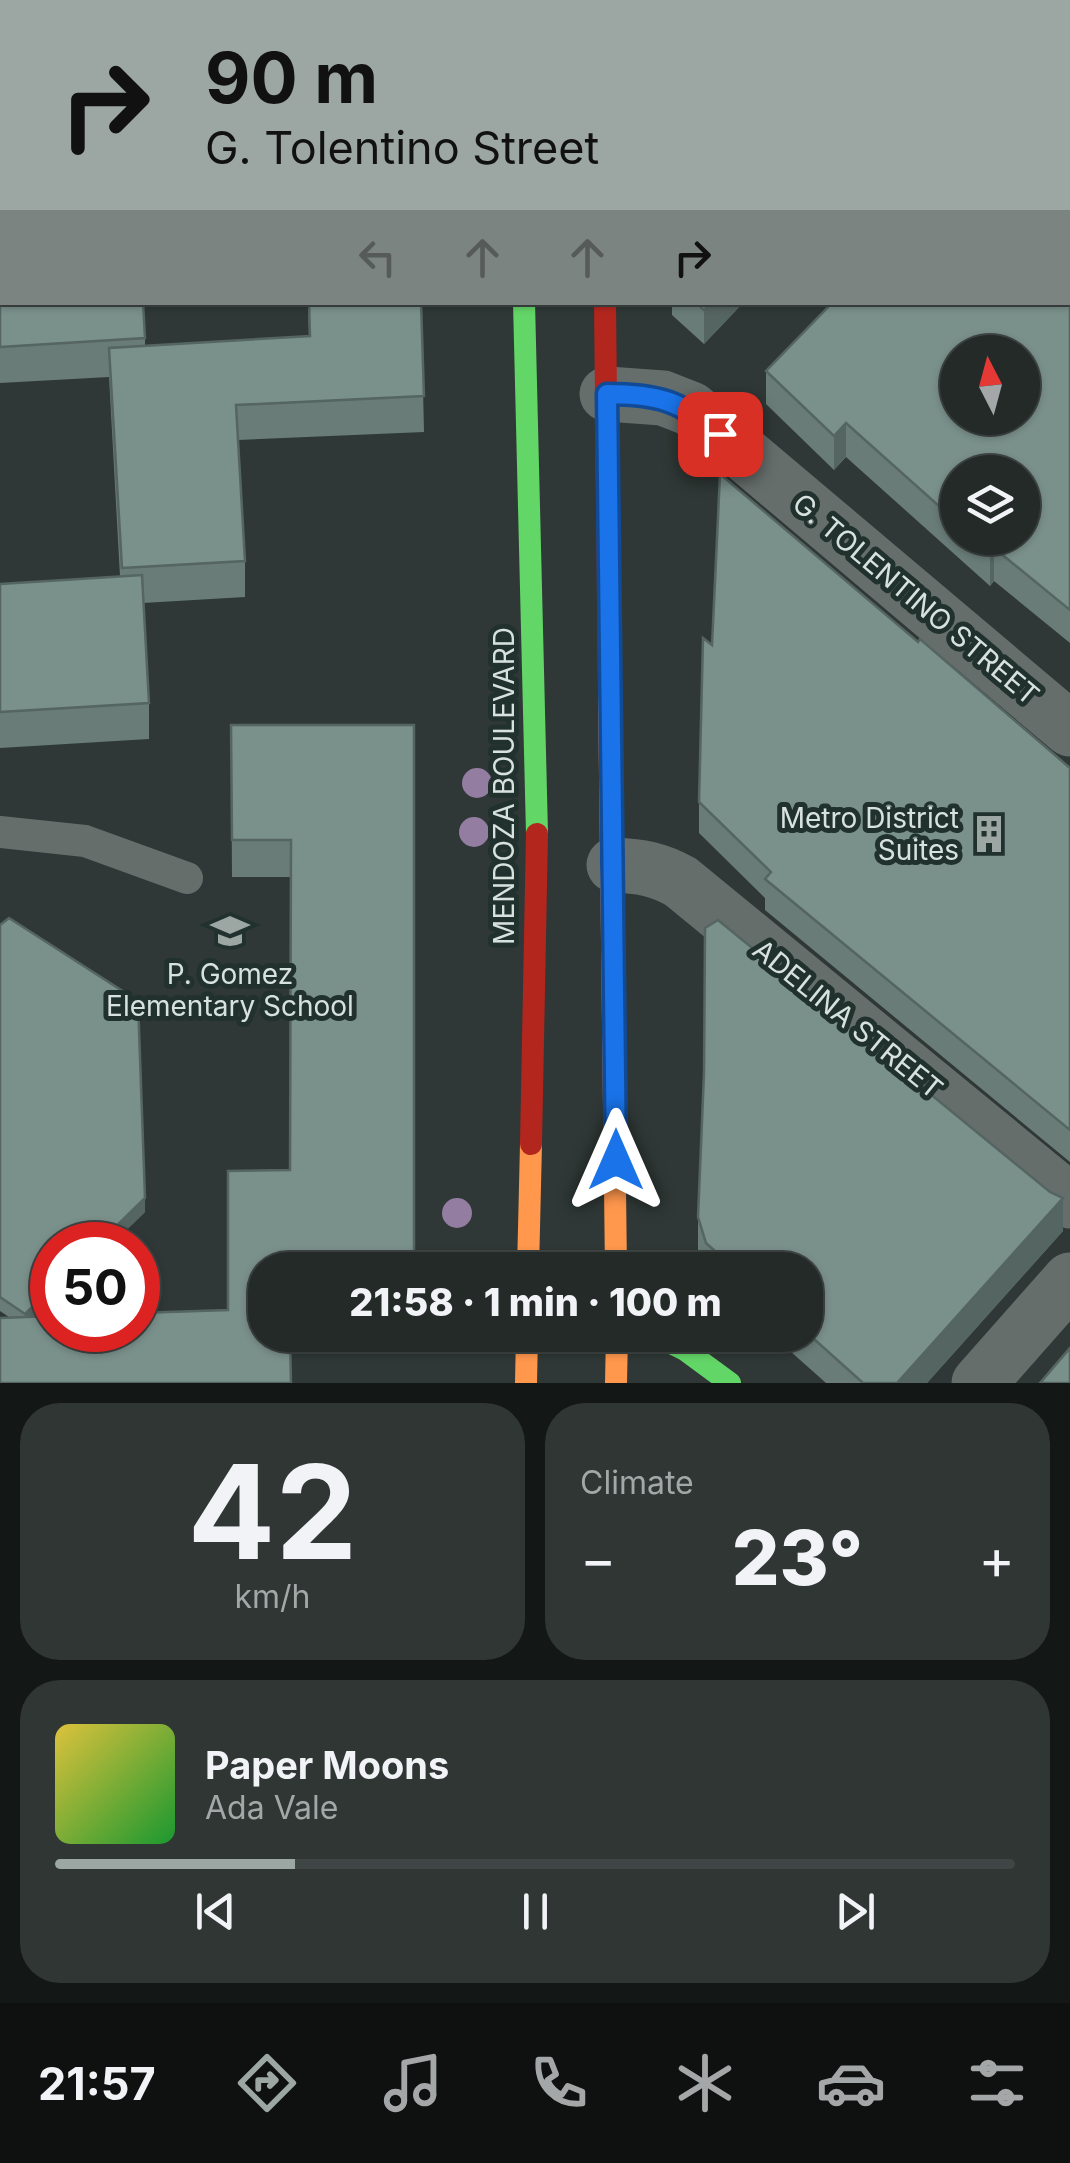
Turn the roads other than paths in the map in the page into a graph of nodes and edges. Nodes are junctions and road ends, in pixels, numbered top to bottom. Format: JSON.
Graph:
{"nodes":[{"id":1,"x":524,"y":305,"type":"edge"},
{"id":2,"x":605,"y":305,"type":"edge"},
{"id":3,"x":607,"y":394,"type":"junction"},
{"id":4,"x":1070,"y":729,"type":"edge"},
{"id":5,"x":0,"y":832,"type":"edge"},
{"id":6,"x":614,"y":865,"type":"junction"},
{"id":7,"x":187,"y":878,"type":"dead end"},
{"id":8,"x":1070,"y":1201,"type":"edge"},
{"id":9,"x":528,"y":1252,"type":"edge"},
{"id":10,"x":616,"y":1252,"type":"edge"},
{"id":11,"x":1070,"y":1280,"type":"edge"},
{"id":12,"x":527,"y":1352,"type":"edge"},
{"id":13,"x":616,"y":1352,"type":"edge"},
{"id":14,"x":688,"y":1352,"type":"edge"},
{"id":15,"x":526,"y":1383,"type":"edge"},
{"id":16,"x":616,"y":1383,"type":"edge"},
{"id":17,"x":730,"y":1383,"type":"edge"},
{"id":18,"x":979,"y":1383,"type":"edge"}],
"edges":[{"from":1,"to":9,"type":"main road","name":"MENDOZA BOULEVARD"},
{"from":2,"to":3,"type":"main road"},
{"from":3,"to":4,"type":"street","name":"G. TOLENTINO STREET"},
{"from":3,"to":6,"type":"main road"},
{"from":5,"to":7,"type":"lane"},
{"from":6,"to":8,"type":"street","name":"ADELINA STREET"},
{"from":6,"to":10,"type":"main road"},
{"from":11,"to":18,"type":"street"},
{"from":12,"to":15,"type":"main road"},
{"from":13,"to":16,"type":"main road"},
{"from":14,"to":17,"type":"main road"}]}
